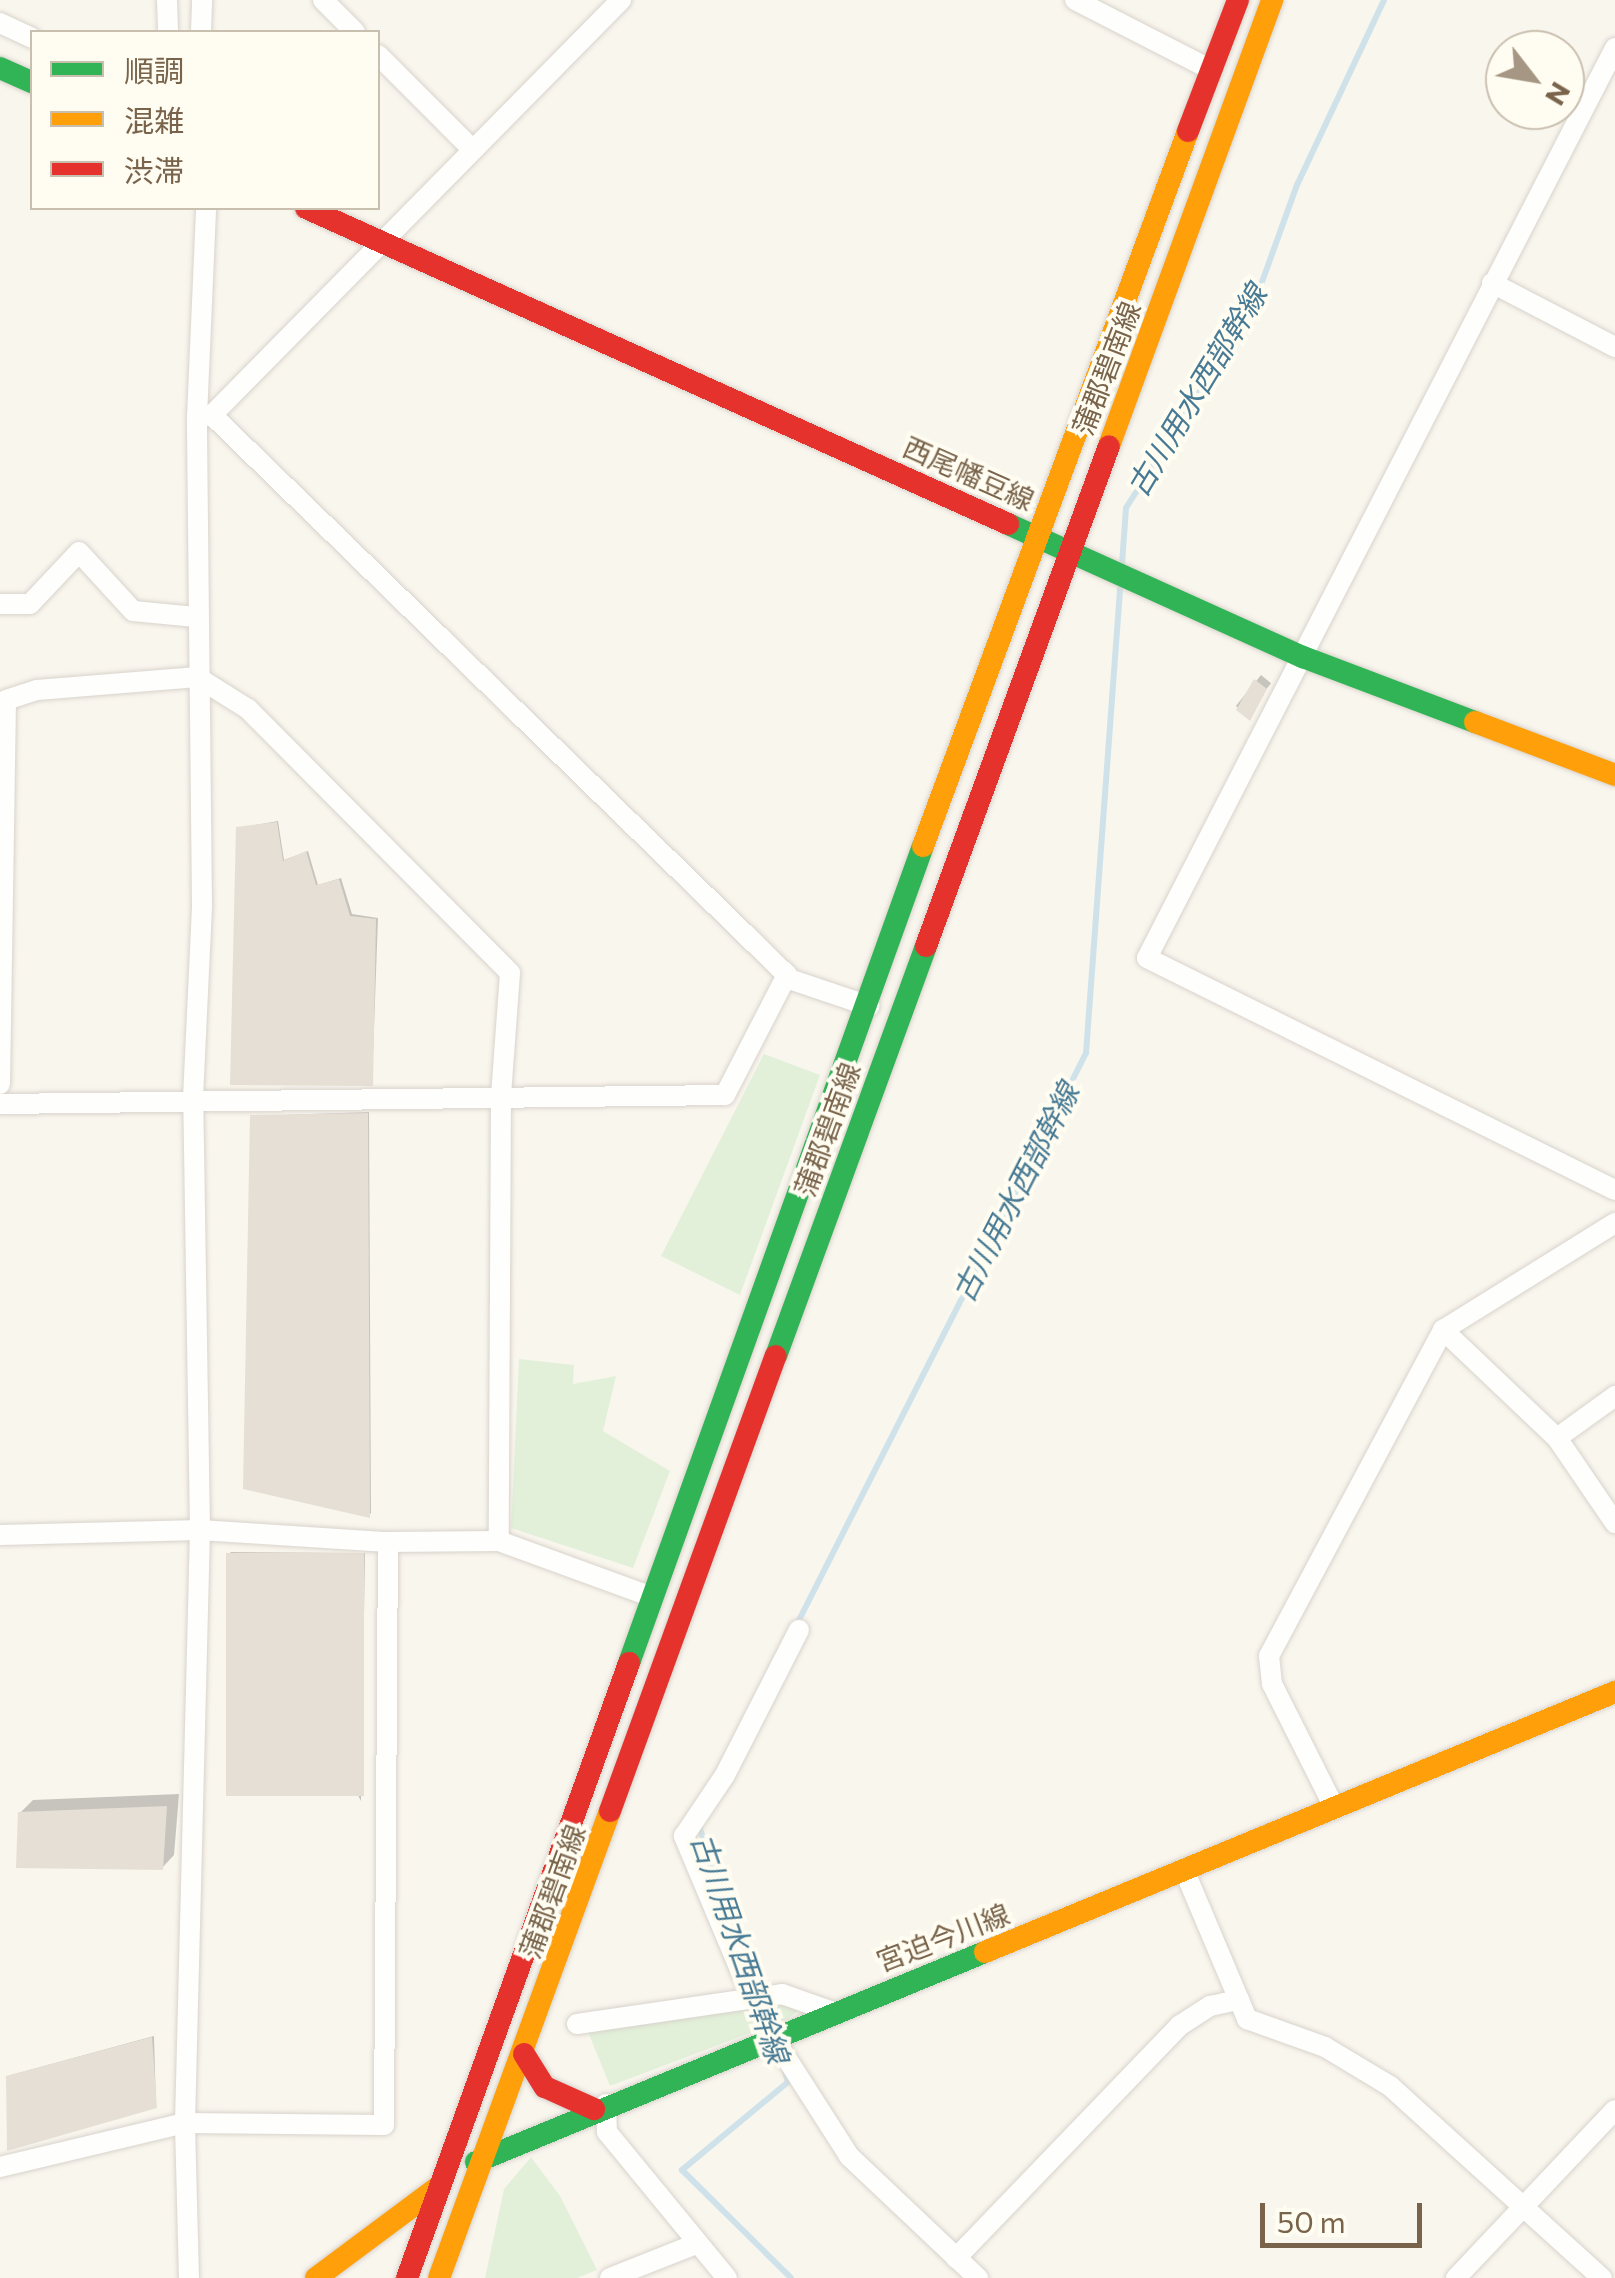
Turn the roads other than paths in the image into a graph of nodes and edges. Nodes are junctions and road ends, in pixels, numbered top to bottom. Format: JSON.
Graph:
{"nodes":[{"id":1,"x":167,"y":0,"type":"edge"},
{"id":2,"x":202,"y":0,"type":"edge"},
{"id":3,"x":323,"y":0,"type":"edge"},
{"id":4,"x":621,"y":0,"type":"edge"},
{"id":5,"x":1075,"y":0,"type":"edge"},
{"id":6,"x":1238,"y":0,"type":"edge"},
{"id":7,"x":1272,"y":0,"type":"edge"},
{"id":8,"x":0,"y":23,"type":"edge"},
{"id":9,"x":168,"y":30,"type":"edge"},
{"id":10,"x":202,"y":30,"type":"edge"},
{"id":11,"x":353,"y":30,"type":"edge"},
{"id":12,"x":30,"y":37,"type":"edge"},
{"id":13,"x":1615,"y":48,"type":"edge"},
{"id":14,"x":380,"y":57,"type":"edge"},
{"id":15,"x":0,"y":68,"type":"edge"},
{"id":16,"x":1210,"y":70,"type":"junction"},
{"id":17,"x":30,"y":81,"type":"edge"},
{"id":18,"x":473,"y":150,"type":"junction"},
{"id":19,"x":206,"y":210,"type":"edge"},
{"id":20,"x":310,"y":210,"type":"edge"},
{"id":21,"x":384,"y":244,"type":"junction"},
{"id":22,"x":1492,"y":283,"type":"junction"},
{"id":23,"x":1615,"y":347,"type":"edge"},
{"id":24,"x":205,"y":416,"type":"junction"},
{"id":25,"x":1035,"y":536,"type":"junction"},
{"id":26,"x":1081,"y":554,"type":"junction"},
{"id":27,"x":0,"y":604,"type":"edge"},
{"id":28,"x":196,"y":618,"type":"junction"},
{"id":29,"x":1302,"y":657,"type":"junction"},
{"id":30,"x":196,"y":677,"type":"junction"},
{"id":31,"x":1615,"y":775,"type":"edge"},
{"id":32,"x":786,"y":978,"type":"junction"},
{"id":33,"x":869,"y":1006,"type":"junction"},
{"id":34,"x":0,"y":1084,"type":"edge"},
{"id":35,"x":501,"y":1096,"type":"junction"},
{"id":36,"x":193,"y":1098,"type":"junction"},
{"id":37,"x":0,"y":1104,"type":"edge"},
{"id":38,"x":1615,"y":1190,"type":"edge"},
{"id":39,"x":1615,"y":1223,"type":"edge"},
{"id":40,"x":1443,"y":1330,"type":"junction"},
{"id":41,"x":1615,"y":1396,"type":"edge"},
{"id":42,"x":1556,"y":1438,"type":"junction"},
{"id":43,"x":1615,"y":1523,"type":"edge"},
{"id":44,"x":200,"y":1530,"type":"junction"},
{"id":45,"x":0,"y":1536,"type":"edge"},
{"id":46,"x":498,"y":1541,"type":"junction"},
{"id":47,"x":388,"y":1542,"type":"junction"},
{"id":48,"x":652,"y":1598,"type":"junction"},
{"id":49,"x":799,"y":1630,"type":"dead end"},
{"id":50,"x":1614,"y":1694,"type":"edge"},
{"id":51,"x":1335,"y":1810,"type":"junction"},
{"id":52,"x":1185,"y":1872,"type":"junction"},
{"id":53,"x":752,"y":1998,"type":"junction"},
{"id":54,"x":1239,"y":2000,"type":"junction"},
{"id":55,"x":833,"y":2012,"type":"junction"},
{"id":56,"x":577,"y":2024,"type":"dead end"},
{"id":57,"x":773,"y":2037,"type":"junction"},
{"id":58,"x":524,"y":2054,"type":"junction"},
{"id":59,"x":600,"y":2106,"type":"junction"},
{"id":60,"x":1615,"y":2110,"type":"edge"},
{"id":61,"x":185,"y":2122,"type":"junction"},
{"id":62,"x":486,"y":2156,"type":"junction"},
{"id":63,"x":0,"y":2167,"type":"edge"},
{"id":64,"x":438,"y":2188,"type":"junction"},
{"id":65,"x":1521,"y":2208,"type":"junction"},
{"id":66,"x":696,"y":2244,"type":"junction"},
{"id":67,"x":956,"y":2258,"type":"junction"},
{"id":68,"x":188,"y":2278,"type":"edge"},
{"id":69,"x":316,"y":2278,"type":"edge"},
{"id":70,"x":407,"y":2278,"type":"edge"},
{"id":71,"x":439,"y":2278,"type":"edge"},
{"id":72,"x":610,"y":2278,"type":"edge"},
{"id":73,"x":727,"y":2278,"type":"edge"},
{"id":74,"x":978,"y":2278,"type":"edge"},
{"id":75,"x":1456,"y":2278,"type":"edge"},
{"id":76,"x":1602,"y":2278,"type":"edge"}],
"edges":[{"from":1,"to":9,"type":"street"},
{"from":2,"to":10,"type":"street"},
{"from":3,"to":11,"type":"street"},
{"from":4,"to":18,"type":"street"},
{"from":5,"to":16,"type":"street"},
{"from":6,"to":16,"type":"main road","name":"蒲郡碧南線"},
{"from":7,"to":26,"type":"main road","name":"蒲郡碧南線"},
{"from":8,"to":12,"type":"street"},
{"from":13,"to":22,"type":"street"},
{"from":14,"to":18,"type":"street"},
{"from":15,"to":17,"type":"main road"},
{"from":16,"to":25,"type":"main road","name":"蒲郡碧南線"},
{"from":18,"to":21,"type":"street"},
{"from":19,"to":24,"type":"street"},
{"from":20,"to":21,"type":"main road","name":"西尾幡豆線"},
{"from":21,"to":24,"type":"street"},
{"from":21,"to":25,"type":"main road","name":"西尾幡豆線"},
{"from":22,"to":23,"type":"street"},
{"from":22,"to":29,"type":"street"},
{"from":24,"to":28,"type":"street"},
{"from":24,"to":32,"type":"street"},
{"from":25,"to":26,"type":"main road","name":"西尾幡豆線"},
{"from":25,"to":33,"type":"main road","name":"蒲郡碧南線"},
{"from":26,"to":29,"type":"main road","name":"西尾幡豆線"},
{"from":26,"to":58,"type":"main road","name":"蒲郡碧南線"},
{"from":27,"to":28,"type":"street"},
{"from":28,"to":30,"type":"street"},
{"from":29,"to":31,"type":"main road","name":"西尾幡豆線"},
{"from":29,"to":38,"type":"street"},
{"from":30,"to":34,"type":"street"},
{"from":30,"to":35,"type":"street"},
{"from":30,"to":36,"type":"street"},
{"from":32,"to":33,"type":"street"},
{"from":32,"to":35,"type":"street"},
{"from":33,"to":48,"type":"main road","name":"蒲郡碧南線"},
{"from":35,"to":36,"type":"street"},
{"from":35,"to":46,"type":"street"},
{"from":36,"to":37,"type":"street"},
{"from":36,"to":44,"type":"street"},
{"from":39,"to":40,"type":"street"},
{"from":40,"to":42,"type":"street"},
{"from":40,"to":51,"type":"street"},
{"from":41,"to":42,"type":"street"},
{"from":42,"to":43,"type":"street"},
{"from":44,"to":45,"type":"street"},
{"from":44,"to":47,"type":"street"},
{"from":44,"to":61,"type":"street"},
{"from":46,"to":47,"type":"street"},
{"from":46,"to":48,"type":"street"},
{"from":47,"to":61,"type":"street"},
{"from":48,"to":64,"type":"main road","name":"蒲郡碧南線"},
{"from":49,"to":53,"type":"street"},
{"from":50,"to":51,"type":"main road","name":"宮迫今川線"},
{"from":51,"to":52,"type":"main road","name":"宮迫今川線"},
{"from":52,"to":54,"type":"street"},
{"from":52,"to":55,"type":"main road","name":"宮迫今川線"},
{"from":53,"to":55,"type":"street"},
{"from":53,"to":56,"type":"street"},
{"from":54,"to":65,"type":"street"},
{"from":54,"to":67,"type":"street"},
{"from":55,"to":57,"type":"main road","name":"宮迫今川線"},
{"from":57,"to":59,"type":"main road","name":"宮迫今川線"},
{"from":57,"to":67,"type":"street"},
{"from":58,"to":59,"type":"main road"},
{"from":58,"to":62,"type":"main road","name":"蒲郡碧南線"},
{"from":59,"to":62,"type":"main road","name":"宮迫今川線"},
{"from":59,"to":66,"type":"street"},
{"from":60,"to":65,"type":"street"},
{"from":61,"to":63,"type":"street"},
{"from":61,"to":68,"type":"street"},
{"from":62,"to":64,"type":"main road","name":"宮迫今川線"},
{"from":62,"to":71,"type":"main road","name":"蒲郡碧南線"},
{"from":64,"to":69,"type":"main road","name":"宮迫今川線"},
{"from":64,"to":70,"type":"main road","name":"蒲郡碧南線"},
{"from":65,"to":75,"type":"street"},
{"from":65,"to":76,"type":"street"},
{"from":66,"to":72,"type":"street"},
{"from":66,"to":73,"type":"street"},
{"from":67,"to":74,"type":"street"}]}
